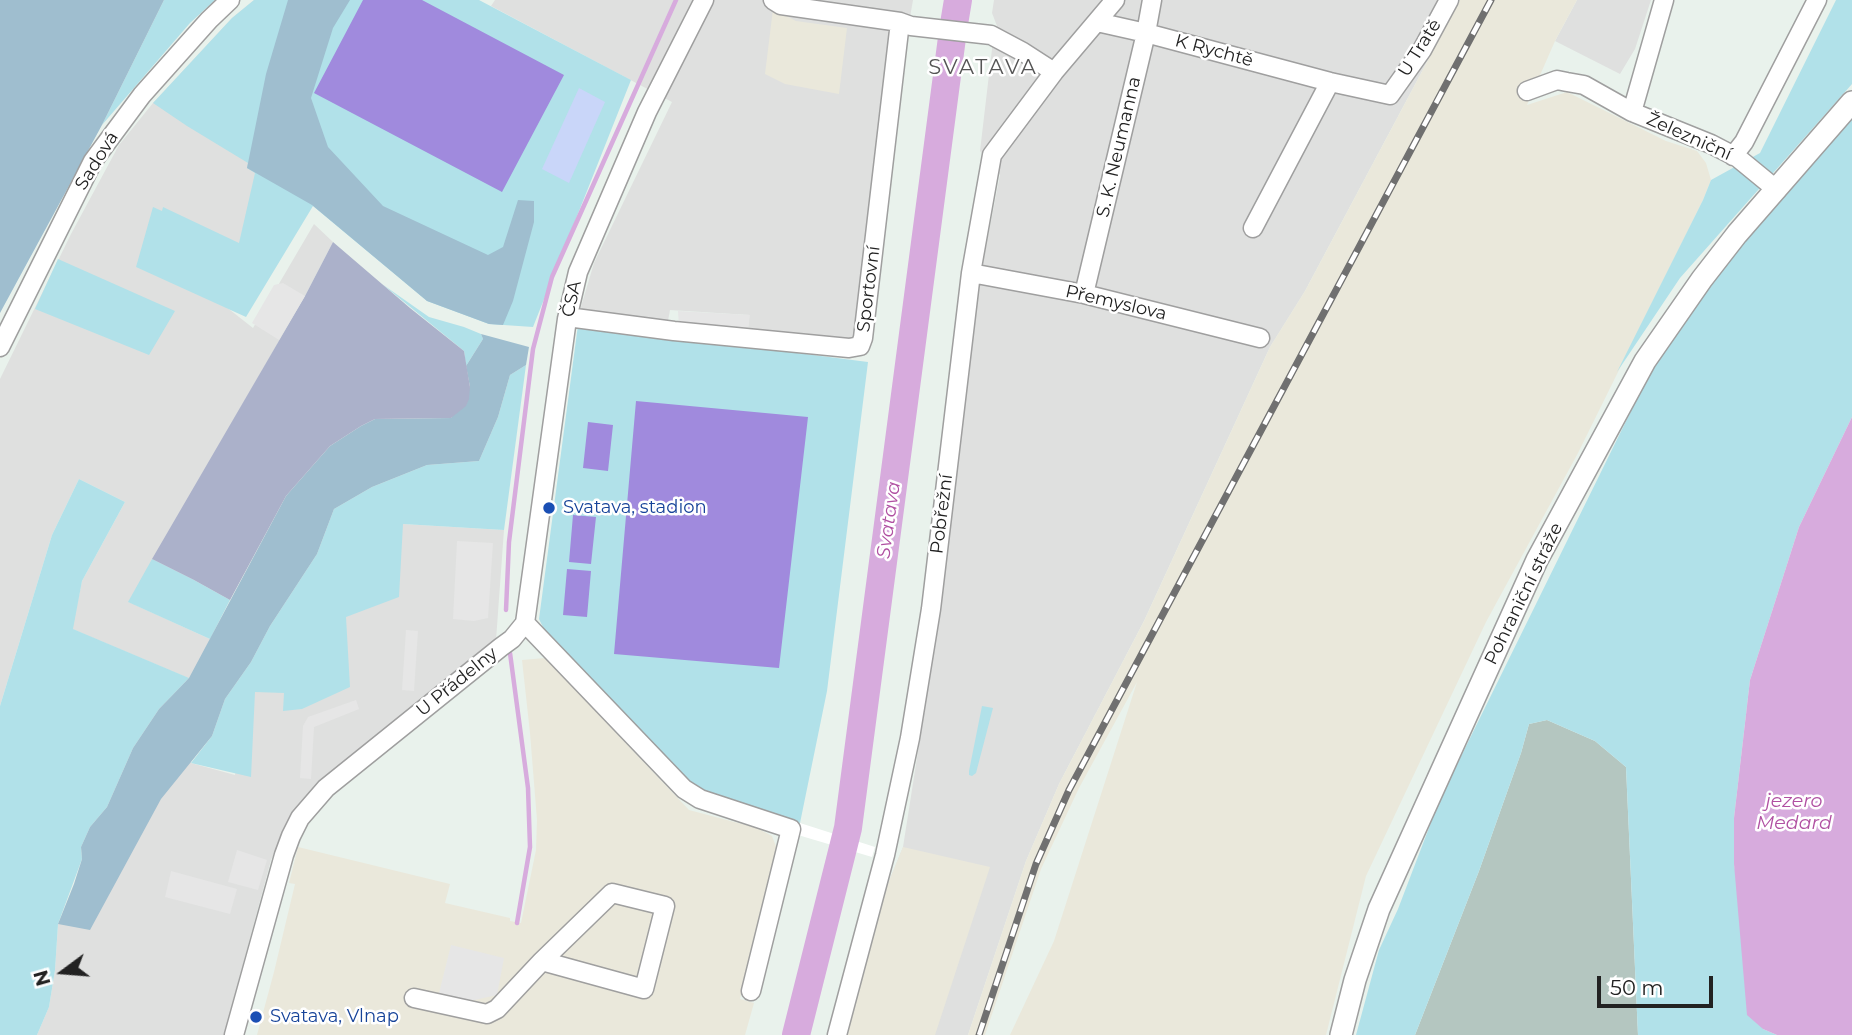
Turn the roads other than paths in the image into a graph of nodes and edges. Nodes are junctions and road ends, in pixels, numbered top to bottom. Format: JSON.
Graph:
{"nodes":[{"id":1,"x":230,"y":0,"type":"edge"},
{"id":2,"x":704,"y":0,"type":"edge"},
{"id":3,"x":774,"y":0,"type":"edge"},
{"id":4,"x":1115,"y":0,"type":"edge"},
{"id":5,"x":1152,"y":0,"type":"edge"},
{"id":6,"x":1449,"y":0,"type":"edge"},
{"id":7,"x":1664,"y":0,"type":"edge"},
{"id":8,"x":1817,"y":0,"type":"edge"},
{"id":9,"x":1097,"y":22,"type":"junction"},
{"id":10,"x":906,"y":24,"type":"junction"},
{"id":11,"x":1146,"y":33,"type":"junction"},
{"id":12,"x":1054,"y":72,"type":"junction"},
{"id":13,"x":1330,"y":82,"type":"junction"},
{"id":14,"x":1527,"y":91,"type":"dead end"},
{"id":15,"x":1390,"y":95,"type":"joint"},
{"id":16,"x":1852,"y":102,"type":"edge"},
{"id":17,"x":1632,"y":112,"type":"junction"},
{"id":18,"x":1733,"y":156,"type":"junction"},
{"id":19,"x":1777,"y":190,"type":"junction"},
{"id":20,"x":1253,"y":228,"type":"dead end"},
{"id":21,"x":971,"y":273,"type":"junction"},
{"id":22,"x":1084,"y":294,"type":"junction"},
{"id":23,"x":567,"y":319,"type":"junction"},
{"id":24,"x":1260,"y":338,"type":"dead end"},
{"id":25,"x":0,"y":347,"type":"edge"},
{"id":26,"x":523,"y":626,"type":"junction"},
{"id":27,"x":542,"y":961,"type":"junction"},
{"id":28,"x":751,"y":991,"type":"dead end"},
{"id":29,"x":414,"y":998,"type":"dead end"},
{"id":30,"x":234,"y":1035,"type":"edge"},
{"id":31,"x":837,"y":1035,"type":"edge"},
{"id":32,"x":1341,"y":1035,"type":"edge"}],
"edges":[{"from":1,"to":25,"type":"street","name":"Sadová"},
{"from":2,"to":23,"type":"street","name":"ČSA"},
{"from":3,"to":10,"type":"street"},
{"from":4,"to":9,"type":"street"},
{"from":5,"to":11,"type":"street","name":"S. K. Neumanna"},
{"from":6,"to":15,"type":"street","name":"U Tratě"},
{"from":7,"to":17,"type":"street","name":"Železniční"},
{"from":8,"to":18,"type":"street"},
{"from":9,"to":11,"type":"street","name":"K Rychtě"},
{"from":9,"to":12,"type":"street","name":"Pobřežní"},
{"from":10,"to":12,"type":"street"},
{"from":10,"to":23,"type":"street","name":"Sportovní"},
{"from":11,"to":13,"type":"street","name":"K Rychtě"},
{"from":11,"to":22,"type":"street","name":"S. K. Neumanna"},
{"from":12,"to":21,"type":"street","name":"Pobřežní"},
{"from":13,"to":15,"type":"street","name":"K Rychtě"},
{"from":13,"to":20,"type":"street"},
{"from":14,"to":17,"type":"street","name":"Železniční"},
{"from":16,"to":19,"type":"street","name":"Pohraniční stráže"},
{"from":17,"to":18,"type":"street","name":"Železniční"},
{"from":18,"to":19,"type":"street","name":"Železniční"},
{"from":19,"to":32,"type":"street","name":"Pohraniční stráže"},
{"from":21,"to":22,"type":"street","name":"Přemyslova"},
{"from":21,"to":31,"type":"street","name":"Pobřežní"},
{"from":22,"to":24,"type":"street","name":"Přemyslova"},
{"from":23,"to":26,"type":"street","name":"ČSA"},
{"from":26,"to":28,"type":"street"},
{"from":26,"to":30,"type":"street","name":"U Přádelny"},
{"from":27,"to":27,"type":"street"},
{"from":27,"to":29,"type":"street"}]}
